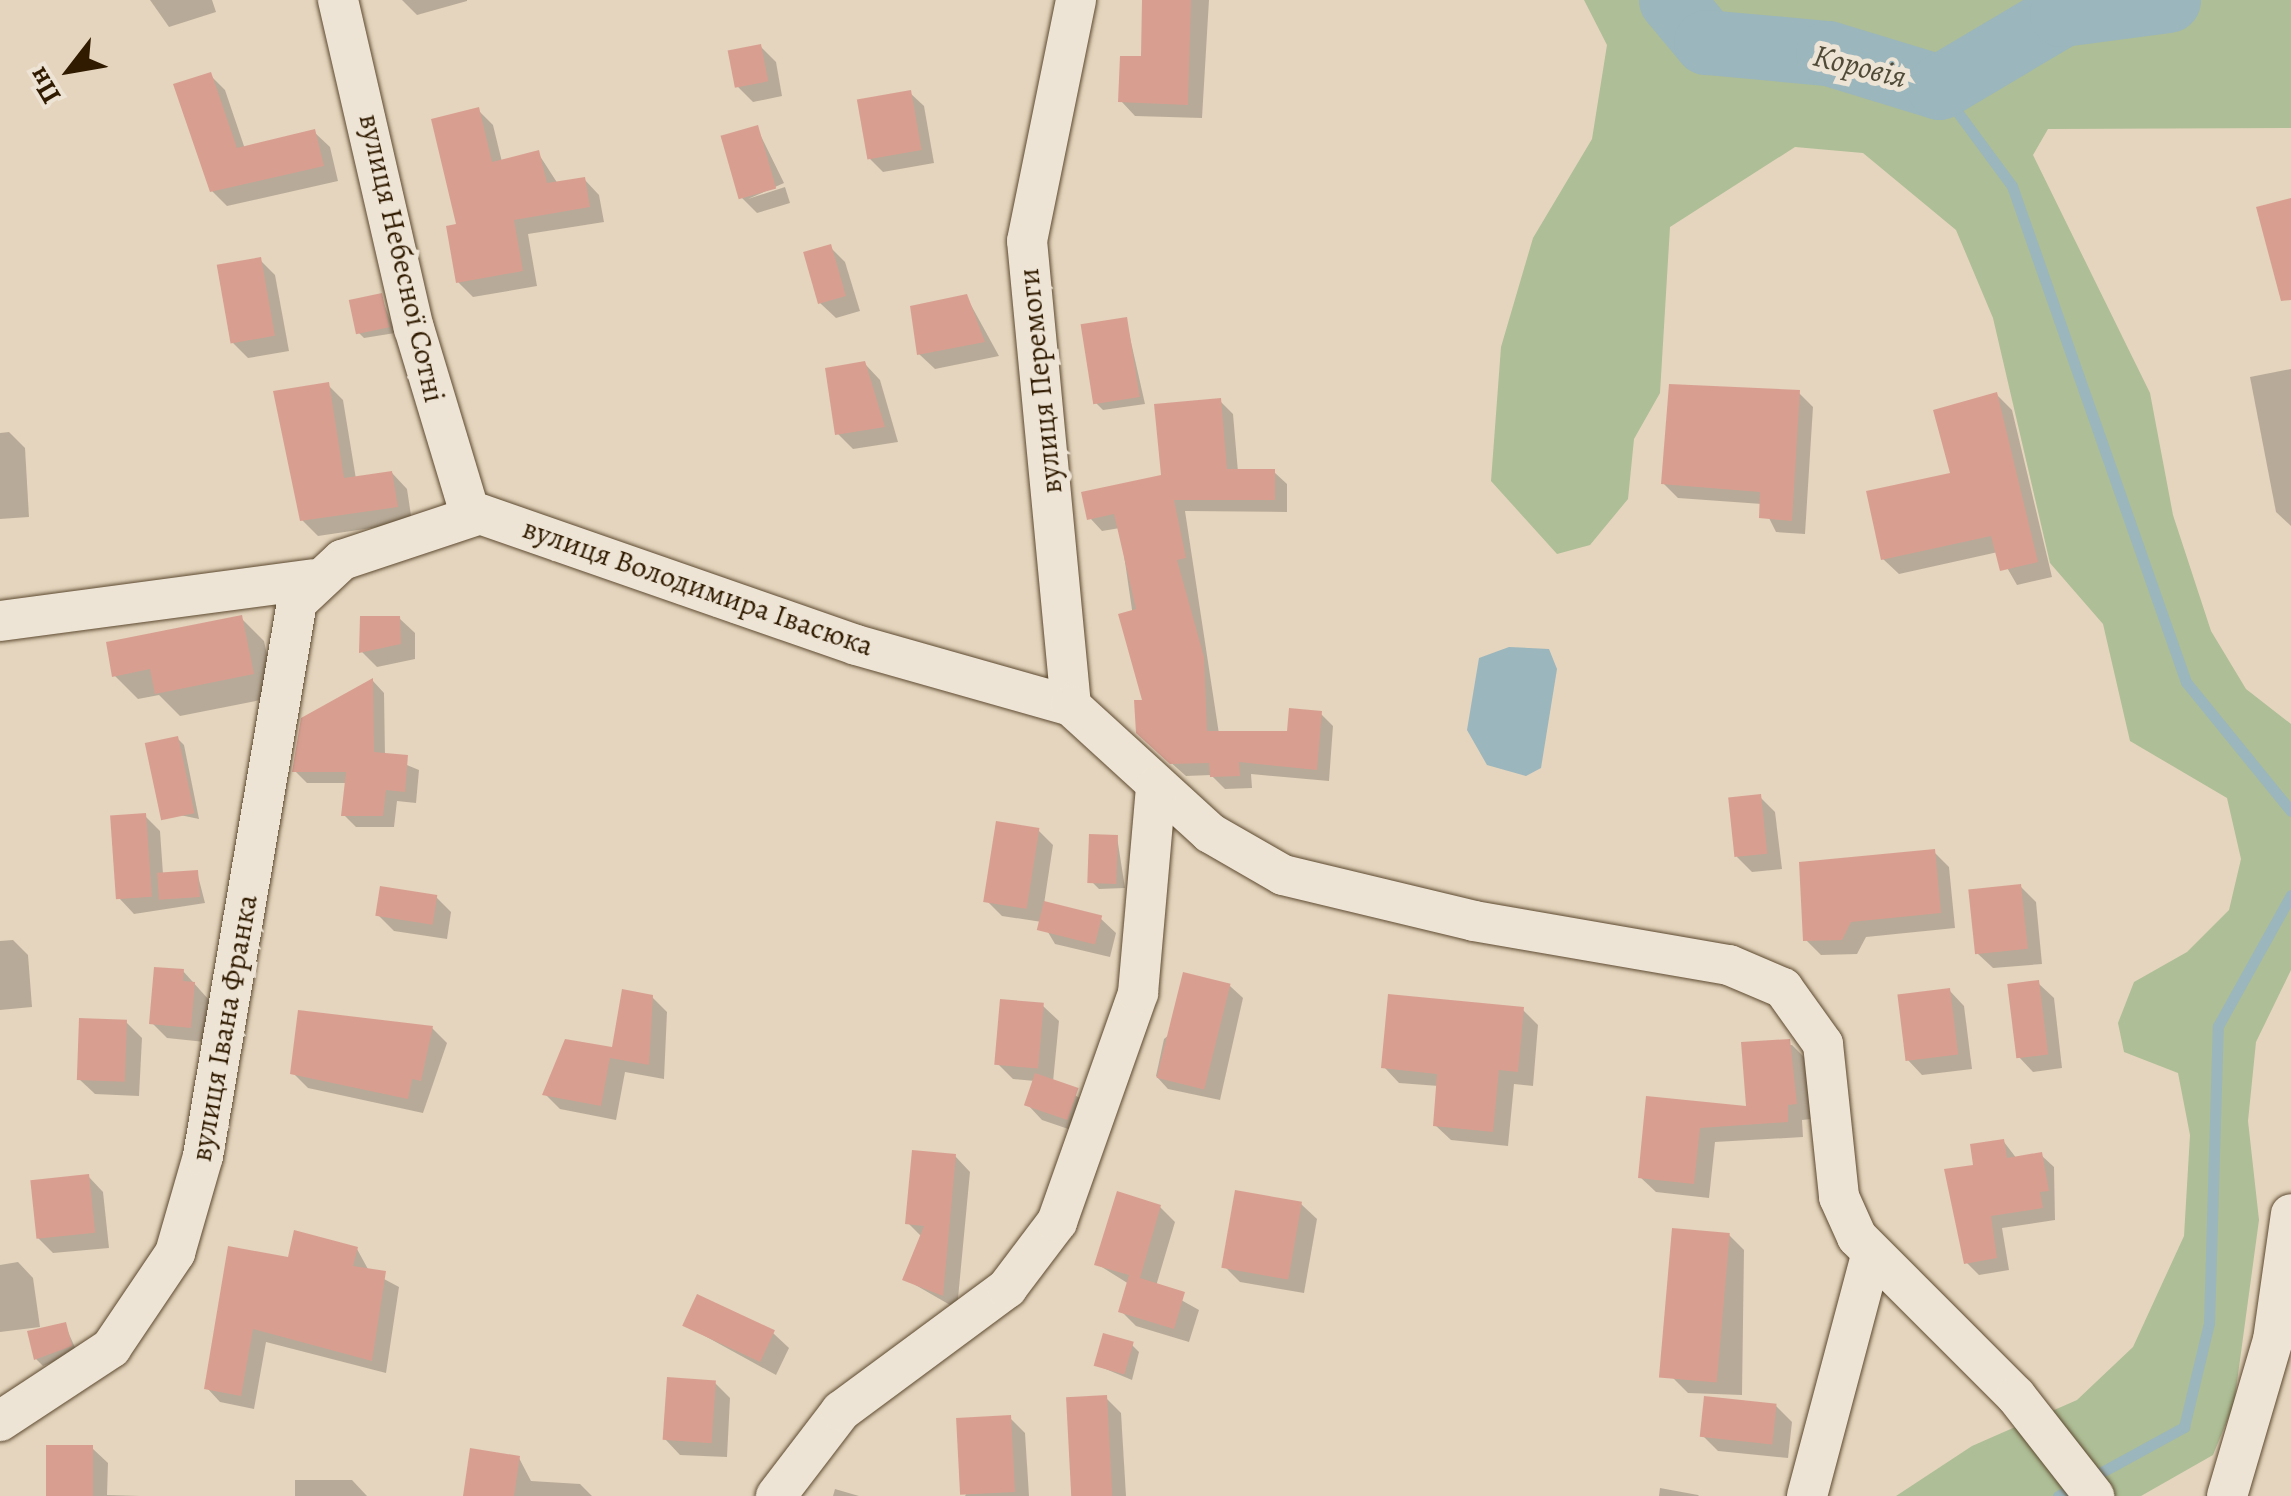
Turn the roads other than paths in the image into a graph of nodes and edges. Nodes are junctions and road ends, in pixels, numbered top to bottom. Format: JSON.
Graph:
{"nodes":[{"id":1,"x":338,"y":0,"type":"edge"},
{"id":2,"x":1076,"y":0,"type":"edge"},
{"id":3,"x":470,"y":514,"type":"junction"},
{"id":4,"x":320,"y":573,"type":"junction"},
{"id":5,"x":0,"y":621,"type":"edge"},
{"id":6,"x":1071,"y":706,"type":"junction"},
{"id":7,"x":1156,"y":787,"type":"junction"},
{"id":8,"x":2291,"y":1214,"type":"edge"},
{"id":9,"x":1871,"y":1256,"type":"junction"},
{"id":10,"x":0,"y":1421,"type":"edge"},
{"id":11,"x":776,"y":1496,"type":"edge"},
{"id":12,"x":1807,"y":1496,"type":"edge"},
{"id":13,"x":2094,"y":1496,"type":"edge"},
{"id":14,"x":2227,"y":1496,"type":"edge"}],
"edges":[{"from":1,"to":3,"type":"street","name":"вулиця Небесної Сотні"},
{"from":2,"to":6,"type":"street","name":"вулиця Перемоги"},
{"from":3,"to":4,"type":"street"},
{"from":3,"to":6,"type":"street","name":"вулиця Володимира Івасюка"},
{"from":4,"to":5,"type":"street"},
{"from":4,"to":10,"type":"street","name":"вулиця Івана Франка"},
{"from":6,"to":7,"type":"street"},
{"from":7,"to":9,"type":"street"},
{"from":7,"to":11,"type":"street"},
{"from":8,"to":14,"type":"street"},
{"from":9,"to":12,"type":"street"},
{"from":9,"to":13,"type":"street"}]}
